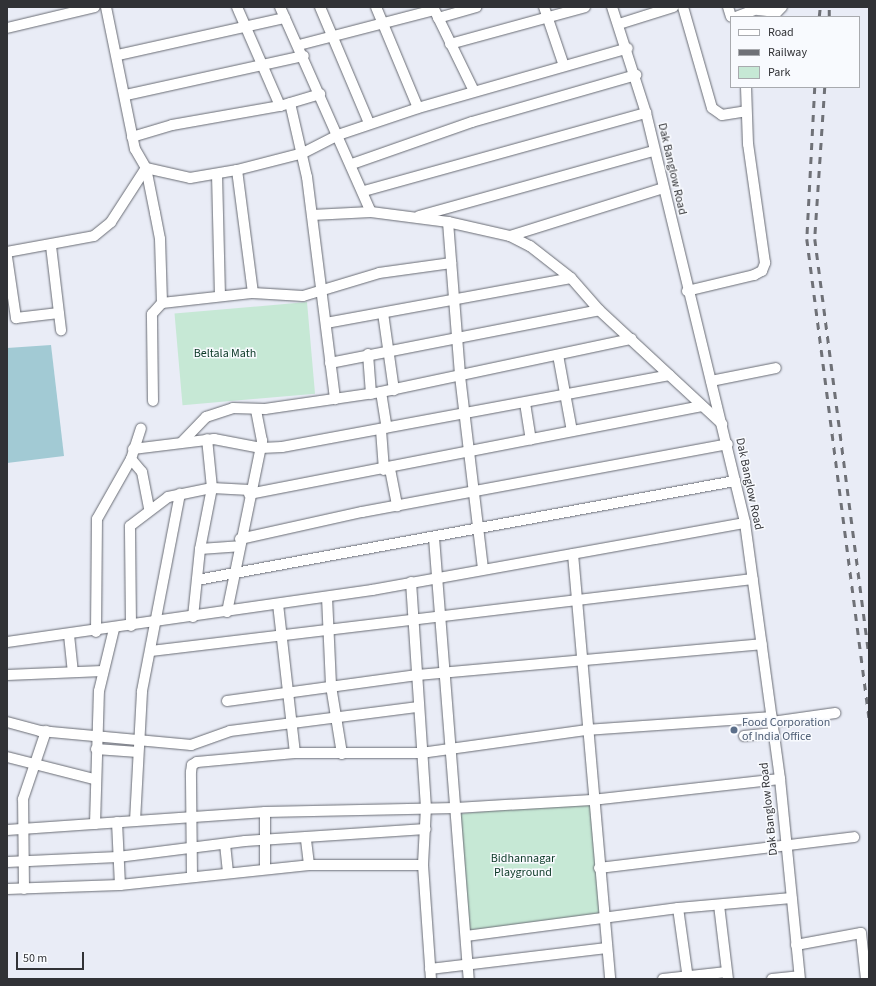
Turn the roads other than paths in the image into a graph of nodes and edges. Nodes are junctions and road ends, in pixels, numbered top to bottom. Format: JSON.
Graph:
{"nodes":[{"id":1,"x":95,"y":7,"type":"edge"},
{"id":2,"x":106,"y":7,"type":"edge"},
{"id":3,"x":237,"y":7,"type":"edge"},
{"id":4,"x":280,"y":7,"type":"edge"},
{"id":5,"x":320,"y":7,"type":"edge"},
{"id":6,"x":376,"y":7,"type":"edge"},
{"id":7,"x":476,"y":7,"type":"edge"},
{"id":8,"x":585,"y":7,"type":"edge"},
{"id":9,"x":612,"y":7,"type":"edge"},
{"id":10,"x":673,"y":7,"type":"edge"},
{"id":11,"x":683,"y":7,"type":"edge"},
{"id":12,"x":782,"y":7,"type":"edge"},
{"id":13,"x":760,"y":9,"type":"edge"},
{"id":14,"x":545,"y":11,"type":"edge"},
{"id":15,"x":435,"y":12,"type":"edge"},
{"id":16,"x":739,"y":16,"type":"edge"},
{"id":17,"x":285,"y":18,"type":"junction"},
{"id":18,"x":619,"y":24,"type":"junction"},
{"id":19,"x":383,"y":25,"type":"junction"},
{"id":20,"x":248,"y":27,"type":"junction"},
{"id":21,"x":7,"y":28,"type":"edge"},
{"id":22,"x":332,"y":38,"type":"junction"},
{"id":23,"x":450,"y":44,"type":"junction"},
{"id":24,"x":299,"y":45,"type":"junction"},
{"id":25,"x":628,"y":48,"type":"junction"},
{"id":26,"x":118,"y":55,"type":"junction"},
{"id":27,"x":304,"y":56,"type":"junction"},
{"id":28,"x":264,"y":65,"type":"junction"},
{"id":29,"x":564,"y":66,"type":"junction"},
{"id":30,"x":636,"y":75,"type":"junction"},
{"id":31,"x":746,"y":88,"type":"edge"},
{"id":32,"x":474,"y":91,"type":"junction"},
{"id":33,"x":320,"y":94,"type":"junction"},
{"id":34,"x":126,"y":95,"type":"junction"},
{"id":35,"x":285,"y":104,"type":"junction"},
{"id":36,"x":418,"y":108,"type":"junction"},
{"id":37,"x":746,"y":111,"type":"junction"},
{"id":38,"x":646,"y":113,"type":"junction"},
{"id":39,"x":369,"y":123,"type":"junction"},
{"id":40,"x":338,"y":135,"type":"junction"},
{"id":41,"x":132,"y":137,"type":"junction"},
{"id":42,"x":654,"y":151,"type":"junction"},
{"id":43,"x":302,"y":152,"type":"junction"},
{"id":44,"x":352,"y":164,"type":"junction"},
{"id":45,"x":146,"y":168,"type":"junction"},
{"id":46,"x":237,"y":170,"type":"junction"},
{"id":47,"x":217,"y":174,"type":"junction"},
{"id":48,"x":663,"y":188,"type":"junction"},
{"id":49,"x":364,"y":190,"type":"junction"},
{"id":50,"x":371,"y":212,"type":"junction"},
{"id":51,"x":312,"y":215,"type":"junction"},
{"id":52,"x":415,"y":217,"type":"junction"},
{"id":53,"x":448,"y":222,"type":"junction"},
{"id":54,"x":510,"y":236,"type":"junction"},
{"id":55,"x":51,"y":246,"type":"junction"},
{"id":56,"x":7,"y":252,"type":"edge"},
{"id":57,"x":7,"y":257,"type":"edge"},
{"id":58,"x":451,"y":263,"type":"junction"},
{"id":59,"x":571,"y":278,"type":"junction"},
{"id":60,"x":320,"y":288,"type":"junction"},
{"id":61,"x":687,"y":291,"type":"junction"},
{"id":62,"x":253,"y":293,"type":"junction"},
{"id":63,"x":220,"y":295,"type":"junction"},
{"id":64,"x":453,"y":300,"type":"junction"},
{"id":65,"x":162,"y":303,"type":"junction"},
{"id":66,"x":599,"y":310,"type":"junction"},
{"id":67,"x":58,"y":313,"type":"junction"},
{"id":68,"x":383,"y":313,"type":"junction"},
{"id":69,"x":326,"y":323,"type":"junction"},
{"id":70,"x":60,"y":330,"type":"dead end"},
{"id":71,"x":458,"y":336,"type":"junction"},
{"id":72,"x":631,"y":340,"type":"junction"},
{"id":73,"x":389,"y":350,"type":"junction"},
{"id":74,"x":368,"y":354,"type":"junction"},
{"id":75,"x":558,"y":355,"type":"junction"},
{"id":76,"x":330,"y":363,"type":"junction"},
{"id":77,"x":776,"y":368,"type":"dead end"},
{"id":78,"x":669,"y":375,"type":"junction"},
{"id":79,"x":460,"y":376,"type":"junction"},
{"id":80,"x":711,"y":381,"type":"junction"},
{"id":81,"x":394,"y":390,"type":"junction"},
{"id":82,"x":376,"y":393,"type":"junction"},
{"id":83,"x":566,"y":395,"type":"junction"},
{"id":84,"x":335,"y":398,"type":"junction"},
{"id":85,"x":153,"y":401,"type":"dead end"},
{"id":86,"x":525,"y":403,"type":"junction"},
{"id":87,"x":700,"y":406,"type":"junction"},
{"id":88,"x":256,"y":410,"type":"junction"},
{"id":89,"x":465,"y":412,"type":"junction"},
{"id":90,"x":722,"y":424,"type":"junction"},
{"id":91,"x":141,"y":429,"type":"dead end"},
{"id":92,"x":384,"y":429,"type":"junction"},
{"id":93,"x":572,"y":431,"type":"junction"},
{"id":94,"x":207,"y":440,"type":"junction"},
{"id":95,"x":531,"y":440,"type":"junction"},
{"id":96,"x":182,"y":442,"type":"junction"},
{"id":97,"x":728,"y":444,"type":"junction"},
{"id":98,"x":261,"y":448,"type":"junction"},
{"id":99,"x":133,"y":449,"type":"junction"},
{"id":100,"x":469,"y":452,"type":"junction"},
{"id":101,"x":131,"y":459,"type":"junction"},
{"id":102,"x":387,"y":469,"type":"junction"},
{"id":103,"x":734,"y":481,"type":"junction"},
{"id":104,"x":212,"y":488,"type":"junction"},
{"id":105,"x":250,"y":492,"type":"junction"},
{"id":106,"x":473,"y":492,"type":"junction"},
{"id":107,"x":180,"y":494,"type":"junction"},
{"id":108,"x":397,"y":506,"type":"junction"},
{"id":109,"x":149,"y":508,"type":"junction"},
{"id":110,"x":744,"y":523,"type":"junction"},
{"id":111,"x":478,"y":529,"type":"junction"},
{"id":112,"x":434,"y":538,"type":"junction"},
{"id":113,"x":239,"y":542,"type":"junction"},
{"id":114,"x":200,"y":549,"type":"junction"},
{"id":115,"x":573,"y":554,"type":"junction"},
{"id":116,"x":483,"y":569,"type":"junction"},
{"id":117,"x":234,"y":574,"type":"junction"},
{"id":118,"x":434,"y":578,"type":"junction"},
{"id":119,"x":753,"y":579,"type":"junction"},
{"id":120,"x":197,"y":580,"type":"junction"},
{"id":121,"x":411,"y":582,"type":"junction"},
{"id":122,"x":327,"y":597,"type":"junction"},
{"id":123,"x":575,"y":600,"type":"junction"},
{"id":124,"x":278,"y":604,"type":"junction"},
{"id":125,"x":227,"y":612,"type":"junction"},
{"id":126,"x":438,"y":616,"type":"junction"},
{"id":127,"x":193,"y":617,"type":"junction"},
{"id":128,"x":411,"y":619,"type":"junction"},
{"id":129,"x":158,"y":622,"type":"junction"},
{"id":130,"x":131,"y":626,"type":"junction"},
{"id":131,"x":114,"y":629,"type":"junction"},
{"id":132,"x":326,"y":629,"type":"junction"},
{"id":133,"x":96,"y":632,"type":"junction"},
{"id":134,"x":69,"y":635,"type":"junction"},
{"id":135,"x":282,"y":635,"type":"junction"},
{"id":136,"x":7,"y":642,"type":"edge"},
{"id":137,"x":762,"y":644,"type":"junction"},
{"id":138,"x":151,"y":651,"type":"junction"},
{"id":139,"x":581,"y":662,"type":"junction"},
{"id":140,"x":73,"y":671,"type":"junction"},
{"id":141,"x":103,"y":671,"type":"junction"},
{"id":142,"x":444,"y":673,"type":"junction"},
{"id":143,"x":417,"y":674,"type":"junction"},
{"id":144,"x":7,"y":675,"type":"edge"},
{"id":145,"x":331,"y":686,"type":"junction"},
{"id":146,"x":288,"y":691,"type":"junction"},
{"id":147,"x":227,"y":701,"type":"dead end"},
{"id":148,"x":418,"y":707,"type":"junction"},
{"id":149,"x":835,"y":713,"type":"dead end"},
{"id":150,"x":335,"y":716,"type":"junction"},
{"id":151,"x":772,"y":720,"type":"junction"},
{"id":152,"x":293,"y":721,"type":"junction"},
{"id":153,"x":7,"y":722,"type":"edge"},
{"id":154,"x":587,"y":730,"type":"junction"},
{"id":155,"x":46,"y":731,"type":"junction"},
{"id":156,"x":774,"y":733,"type":"junction"},
{"id":157,"x":96,"y":736,"type":"junction"},
{"id":158,"x":744,"y":736,"type":"dead end"},
{"id":159,"x":138,"y":740,"type":"junction"},
{"id":160,"x":96,"y":748,"type":"junction"},
{"id":161,"x":450,"y":748,"type":"junction"},
{"id":162,"x":138,"y":752,"type":"junction"},
{"id":163,"x":295,"y":753,"type":"junction"},
{"id":164,"x":420,"y":753,"type":"junction"},
{"id":165,"x":342,"y":754,"type":"junction"},
{"id":166,"x":7,"y":757,"type":"edge"},
{"id":167,"x":36,"y":764,"type":"junction"},
{"id":168,"x":94,"y":779,"type":"junction"},
{"id":169,"x":780,"y":779,"type":"junction"},
{"id":170,"x":592,"y":800,"type":"junction"},
{"id":171,"x":426,"y":807,"type":"junction"},
{"id":172,"x":456,"y":808,"type":"junction"},
{"id":173,"x":265,"y":812,"type":"junction"},
{"id":174,"x":191,"y":817,"type":"junction"},
{"id":175,"x":135,"y":821,"type":"junction"},
{"id":176,"x":117,"y":822,"type":"junction"},
{"id":177,"x":95,"y":824,"type":"junction"},
{"id":178,"x":20,"y":829,"type":"junction"},
{"id":179,"x":426,"y":829,"type":"junction"},
{"id":180,"x":7,"y":830,"type":"edge"},
{"id":181,"x":854,"y":837,"type":"dead end"},
{"id":182,"x":306,"y":840,"type":"junction"},
{"id":183,"x":265,"y":841,"type":"junction"},
{"id":184,"x":225,"y":844,"type":"junction"},
{"id":185,"x":786,"y":846,"type":"junction"},
{"id":186,"x":191,"y":849,"type":"junction"},
{"id":187,"x":118,"y":857,"type":"junction"},
{"id":188,"x":7,"y":862,"type":"edge"},
{"id":189,"x":21,"y":862,"type":"junction"},
{"id":190,"x":423,"y":865,"type":"junction"},
{"id":191,"x":309,"y":866,"type":"junction"},
{"id":192,"x":599,"y":868,"type":"junction"},
{"id":193,"x":264,"y":869,"type":"junction"},
{"id":194,"x":228,"y":872,"type":"junction"},
{"id":195,"x":192,"y":876,"type":"junction"},
{"id":196,"x":120,"y":885,"type":"junction"},
{"id":197,"x":7,"y":889,"type":"edge"},
{"id":198,"x":24,"y":889,"type":"junction"},
{"id":199,"x":792,"y":898,"type":"junction"},
{"id":200,"x":719,"y":905,"type":"junction"},
{"id":201,"x":678,"y":908,"type":"junction"},
{"id":202,"x":604,"y":918,"type":"junction"},
{"id":203,"x":466,"y":936,"type":"junction"},
{"id":204,"x":796,"y":945,"type":"junction"},
{"id":205,"x":606,"y":948,"type":"junction"},
{"id":206,"x":468,"y":965,"type":"junction"},
{"id":207,"x":430,"y":974,"type":"edge"},
{"id":208,"x":727,"y":976,"type":"edge"},
{"id":209,"x":800,"y":977,"type":"edge"},
{"id":210,"x":688,"y":978,"type":"edge"},
{"id":211,"x":469,"y":979,"type":"edge"},
{"id":212,"x":610,"y":979,"type":"edge"},
{"id":213,"x":663,"y":979,"type":"edge"},
{"id":214,"x":772,"y":979,"type":"edge"},
{"id":215,"x":866,"y":979,"type":"edge"}],
"edges":[{"from":1,"to":21,"type":"street"},
{"from":2,"to":26,"type":"street"},
{"from":3,"to":20,"type":"street"},
{"from":4,"to":17,"type":"street"},
{"from":5,"to":22,"type":"street"},
{"from":6,"to":19,"type":"street"},
{"from":7,"to":15,"type":"street"},
{"from":8,"to":14,"type":"street"},
{"from":9,"to":18,"type":"street","name":"Dak Banglow Road"},
{"from":10,"to":18,"type":"street"},
{"from":11,"to":37,"type":"street"},
{"from":12,"to":13,"type":"street"},
{"from":13,"to":16,"type":"street"},
{"from":14,"to":23,"type":"street"},
{"from":14,"to":29,"type":"street"},
{"from":15,"to":19,"type":"street"},
{"from":15,"to":23,"type":"street"},
{"from":17,"to":20,"type":"street"},
{"from":17,"to":24,"type":"street"},
{"from":18,"to":25,"type":"street","name":"Dak Banglow Road"},
{"from":19,"to":22,"type":"street"},
{"from":19,"to":36,"type":"street"},
{"from":20,"to":26,"type":"street"},
{"from":20,"to":28,"type":"street"},
{"from":22,"to":24,"type":"street"},
{"from":22,"to":39,"type":"street"},
{"from":23,"to":32,"type":"street"},
{"from":24,"to":27,"type":"street"},
{"from":25,"to":29,"type":"street"},
{"from":25,"to":30,"type":"street","name":"Dak Banglow Road"},
{"from":26,"to":34,"type":"street"},
{"from":27,"to":28,"type":"street"},
{"from":27,"to":33,"type":"street"},
{"from":28,"to":34,"type":"street"},
{"from":28,"to":35,"type":"street"},
{"from":29,"to":32,"type":"street"},
{"from":30,"to":38,"type":"street","name":"Dak Banglow Road"},
{"from":30,"to":44,"type":"street"},
{"from":31,"to":37,"type":"street"},
{"from":32,"to":36,"type":"street"},
{"from":33,"to":35,"type":"street"},
{"from":33,"to":40,"type":"street"},
{"from":34,"to":41,"type":"street"},
{"from":35,"to":41,"type":"street"},
{"from":35,"to":43,"type":"street"},
{"from":36,"to":39,"type":"street"},
{"from":37,"to":61,"type":"street"},
{"from":38,"to":42,"type":"street","name":"Dak Banglow Road"},
{"from":38,"to":49,"type":"street"},
{"from":39,"to":40,"type":"street"},
{"from":40,"to":43,"type":"street"},
{"from":40,"to":44,"type":"street"},
{"from":41,"to":45,"type":"street"},
{"from":42,"to":48,"type":"street","name":"Dak Banglow Road"},
{"from":42,"to":52,"type":"street"},
{"from":43,"to":46,"type":"street"},
{"from":43,"to":51,"type":"street"},
{"from":44,"to":49,"type":"street"},
{"from":45,"to":47,"type":"street"},
{"from":45,"to":55,"type":"street"},
{"from":45,"to":65,"type":"street"},
{"from":46,"to":47,"type":"street"},
{"from":46,"to":62,"type":"street"},
{"from":47,"to":63,"type":"street"},
{"from":48,"to":54,"type":"street"},
{"from":48,"to":61,"type":"street","name":"Dak Banglow Road"},
{"from":49,"to":50,"type":"street"},
{"from":50,"to":51,"type":"street"},
{"from":50,"to":52,"type":"street"},
{"from":51,"to":60,"type":"street"},
{"from":52,"to":53,"type":"street"},
{"from":53,"to":54,"type":"street"},
{"from":53,"to":58,"type":"street"},
{"from":54,"to":59,"type":"street"},
{"from":55,"to":56,"type":"street"},
{"from":55,"to":67,"type":"street"},
{"from":57,"to":67,"type":"street"},
{"from":58,"to":60,"type":"street"},
{"from":58,"to":64,"type":"street"},
{"from":59,"to":64,"type":"street"},
{"from":59,"to":66,"type":"street"},
{"from":60,"to":62,"type":"street"},
{"from":60,"to":69,"type":"street"},
{"from":61,"to":80,"type":"street","name":"Dak Banglow Road"},
{"from":62,"to":63,"type":"street"},
{"from":63,"to":65,"type":"street"},
{"from":64,"to":68,"type":"street"},
{"from":64,"to":71,"type":"street"},
{"from":65,"to":85,"type":"street"},
{"from":66,"to":71,"type":"street"},
{"from":66,"to":72,"type":"street"},
{"from":67,"to":70,"type":"street"},
{"from":68,"to":69,"type":"street"},
{"from":68,"to":73,"type":"street"},
{"from":69,"to":76,"type":"street"},
{"from":71,"to":73,"type":"street"},
{"from":71,"to":79,"type":"street"},
{"from":72,"to":75,"type":"street"},
{"from":72,"to":78,"type":"street"},
{"from":73,"to":74,"type":"street"},
{"from":73,"to":81,"type":"street"},
{"from":74,"to":76,"type":"street"},
{"from":74,"to":82,"type":"street"},
{"from":75,"to":79,"type":"street"},
{"from":75,"to":83,"type":"street"},
{"from":76,"to":84,"type":"street"},
{"from":77,"to":80,"type":"street"},
{"from":78,"to":83,"type":"street"},
{"from":78,"to":87,"type":"street"},
{"from":79,"to":81,"type":"street"},
{"from":79,"to":89,"type":"street"},
{"from":80,"to":90,"type":"street","name":"Dak Banglow Road"},
{"from":81,"to":82,"type":"street"},
{"from":82,"to":84,"type":"street"},
{"from":82,"to":92,"type":"street"},
{"from":83,"to":86,"type":"street"},
{"from":83,"to":93,"type":"street"},
{"from":84,"to":88,"type":"street"},
{"from":86,"to":89,"type":"street"},
{"from":86,"to":95,"type":"street"},
{"from":87,"to":90,"type":"street"},
{"from":87,"to":93,"type":"street"},
{"from":88,"to":96,"type":"street"},
{"from":88,"to":98,"type":"street"},
{"from":89,"to":92,"type":"street"},
{"from":89,"to":100,"type":"street"},
{"from":90,"to":97,"type":"street","name":"Dak Banglow Road"},
{"from":91,"to":99,"type":"street"},
{"from":92,"to":98,"type":"street"},
{"from":92,"to":102,"type":"street"},
{"from":93,"to":95,"type":"street"},
{"from":94,"to":96,"type":"street"},
{"from":94,"to":98,"type":"street"},
{"from":94,"to":104,"type":"street"},
{"from":95,"to":100,"type":"street"},
{"from":96,"to":99,"type":"street"},
{"from":97,"to":103,"type":"street","name":"Dak Banglow Road"},
{"from":97,"to":106,"type":"street"},
{"from":98,"to":105,"type":"street"},
{"from":99,"to":101,"type":"street"},
{"from":100,"to":102,"type":"street"},
{"from":100,"to":106,"type":"street"},
{"from":101,"to":109,"type":"street"},
{"from":101,"to":133,"type":"street"},
{"from":102,"to":105,"type":"street"},
{"from":102,"to":108,"type":"street"},
{"from":103,"to":110,"type":"street","name":"Dak Banglow Road"},
{"from":103,"to":111,"type":"street"},
{"from":104,"to":105,"type":"street"},
{"from":104,"to":107,"type":"street"},
{"from":104,"to":114,"type":"street"},
{"from":105,"to":113,"type":"street"},
{"from":106,"to":108,"type":"street"},
{"from":106,"to":111,"type":"street"},
{"from":107,"to":109,"type":"street"},
{"from":107,"to":129,"type":"street"},
{"from":108,"to":113,"type":"street"},
{"from":109,"to":130,"type":"street"},
{"from":110,"to":115,"type":"street"},
{"from":110,"to":119,"type":"street","name":"Dak Banglow Road"},
{"from":111,"to":112,"type":"street"},
{"from":111,"to":116,"type":"street"},
{"from":112,"to":117,"type":"street"},
{"from":112,"to":118,"type":"street"},
{"from":113,"to":114,"type":"street"},
{"from":113,"to":117,"type":"street"},
{"from":114,"to":120,"type":"street"},
{"from":115,"to":116,"type":"street"},
{"from":115,"to":123,"type":"street"},
{"from":116,"to":118,"type":"street"},
{"from":117,"to":120,"type":"street"},
{"from":117,"to":125,"type":"street"},
{"from":118,"to":121,"type":"street"},
{"from":118,"to":126,"type":"street"},
{"from":119,"to":123,"type":"street"},
{"from":119,"to":137,"type":"street","name":"Dak Banglow Road"},
{"from":120,"to":127,"type":"street"},
{"from":121,"to":122,"type":"street"},
{"from":121,"to":128,"type":"street"},
{"from":122,"to":124,"type":"street"},
{"from":122,"to":132,"type":"street"},
{"from":123,"to":126,"type":"street"},
{"from":123,"to":139,"type":"street"},
{"from":124,"to":125,"type":"street"},
{"from":124,"to":135,"type":"street"},
{"from":125,"to":127,"type":"street"},
{"from":126,"to":128,"type":"street"},
{"from":126,"to":142,"type":"street"},
{"from":127,"to":129,"type":"street"},
{"from":128,"to":132,"type":"street"},
{"from":128,"to":143,"type":"street"},
{"from":129,"to":130,"type":"street"},
{"from":129,"to":138,"type":"street"},
{"from":130,"to":131,"type":"street"},
{"from":131,"to":133,"type":"street"},
{"from":131,"to":141,"type":"street"},
{"from":132,"to":135,"type":"street"},
{"from":132,"to":145,"type":"street"},
{"from":133,"to":134,"type":"street"},
{"from":134,"to":136,"type":"street"},
{"from":134,"to":140,"type":"street"},
{"from":135,"to":138,"type":"street"},
{"from":135,"to":146,"type":"street"},
{"from":137,"to":139,"type":"street"},
{"from":137,"to":151,"type":"street","name":"Dak Banglow Road"},
{"from":138,"to":159,"type":"street"},
{"from":139,"to":142,"type":"street"},
{"from":139,"to":154,"type":"street"},
{"from":140,"to":141,"type":"street"},
{"from":140,"to":144,"type":"street"},
{"from":141,"to":157,"type":"street"},
{"from":142,"to":143,"type":"street"},
{"from":142,"to":161,"type":"street"},
{"from":143,"to":145,"type":"street"},
{"from":143,"to":148,"type":"street"},
{"from":145,"to":146,"type":"street"},
{"from":145,"to":150,"type":"street"},
{"from":146,"to":147,"type":"street"},
{"from":146,"to":152,"type":"street"},
{"from":148,"to":150,"type":"street"},
{"from":148,"to":164,"type":"street"},
{"from":149,"to":151,"type":"street"},
{"from":150,"to":152,"type":"street"},
{"from":150,"to":165,"type":"street"},
{"from":151,"to":154,"type":"street"},
{"from":151,"to":156,"type":"street","name":"Dak Banglow Road"},
{"from":152,"to":159,"type":"street"},
{"from":152,"to":163,"type":"street"},
{"from":153,"to":155,"type":"street"},
{"from":154,"to":161,"type":"street"},
{"from":154,"to":170,"type":"street"},
{"from":155,"to":157,"type":"street"},
{"from":155,"to":167,"type":"street"},
{"from":156,"to":158,"type":"street"},
{"from":156,"to":169,"type":"street","name":"Dak Banglow Road"},
{"from":157,"to":159,"type":"street"},
{"from":157,"to":160,"type":"street"},
{"from":159,"to":162,"type":"street"},
{"from":160,"to":162,"type":"street"},
{"from":160,"to":168,"type":"street"},
{"from":161,"to":164,"type":"street"},
{"from":161,"to":172,"type":"street"},
{"from":162,"to":175,"type":"street"},
{"from":163,"to":165,"type":"street"},
{"from":163,"to":174,"type":"street"},
{"from":164,"to":165,"type":"street"},
{"from":164,"to":171,"type":"street"},
{"from":166,"to":167,"type":"street"},
{"from":167,"to":168,"type":"street"},
{"from":167,"to":178,"type":"street"},
{"from":168,"to":177,"type":"street"},
{"from":169,"to":170,"type":"street"},
{"from":169,"to":185,"type":"street","name":"Dak Banglow Road"},
{"from":170,"to":172,"type":"street"},
{"from":170,"to":192,"type":"street"},
{"from":171,"to":172,"type":"street"},
{"from":171,"to":173,"type":"street"},
{"from":171,"to":179,"type":"street"},
{"from":172,"to":203,"type":"street"},
{"from":173,"to":174,"type":"street"},
{"from":173,"to":183,"type":"street"},
{"from":174,"to":175,"type":"street"},
{"from":174,"to":186,"type":"street"},
{"from":175,"to":176,"type":"street"},
{"from":176,"to":177,"type":"street"},
{"from":176,"to":187,"type":"street"},
{"from":177,"to":178,"type":"street"},
{"from":178,"to":180,"type":"street"},
{"from":178,"to":189,"type":"street"},
{"from":179,"to":182,"type":"street"},
{"from":179,"to":190,"type":"street"},
{"from":181,"to":185,"type":"street"},
{"from":182,"to":183,"type":"street"},
{"from":182,"to":191,"type":"street"},
{"from":183,"to":184,"type":"street"},
{"from":183,"to":193,"type":"street"},
{"from":184,"to":186,"type":"street"},
{"from":184,"to":194,"type":"street"},
{"from":185,"to":192,"type":"street"},
{"from":185,"to":199,"type":"street","name":"Dak Banglow Road"},
{"from":186,"to":187,"type":"street"},
{"from":186,"to":195,"type":"street"},
{"from":187,"to":189,"type":"street"},
{"from":187,"to":196,"type":"street"},
{"from":188,"to":189,"type":"street"},
{"from":189,"to":198,"type":"street"},
{"from":190,"to":191,"type":"street"},
{"from":190,"to":207,"type":"street"},
{"from":191,"to":193,"type":"street"},
{"from":192,"to":202,"type":"street"},
{"from":193,"to":194,"type":"street"},
{"from":194,"to":195,"type":"street"},
{"from":195,"to":196,"type":"street"},
{"from":196,"to":198,"type":"street"},
{"from":197,"to":198,"type":"street"},
{"from":199,"to":200,"type":"street"},
{"from":199,"to":204,"type":"street","name":"Dak Banglow Road"},
{"from":200,"to":201,"type":"street"},
{"from":200,"to":208,"type":"street"},
{"from":201,"to":202,"type":"street"},
{"from":201,"to":210,"type":"street"},
{"from":202,"to":203,"type":"street"},
{"from":202,"to":205,"type":"street"},
{"from":203,"to":206,"type":"street"},
{"from":204,"to":209,"type":"street","name":"Dak Banglow Road"},
{"from":204,"to":215,"type":"street"},
{"from":205,"to":206,"type":"street"},
{"from":205,"to":212,"type":"street"},
{"from":206,"to":207,"type":"street"},
{"from":206,"to":211,"type":"street"},
{"from":208,"to":210,"type":"street"},
{"from":209,"to":214,"type":"street"},
{"from":210,"to":213,"type":"street"}]}
